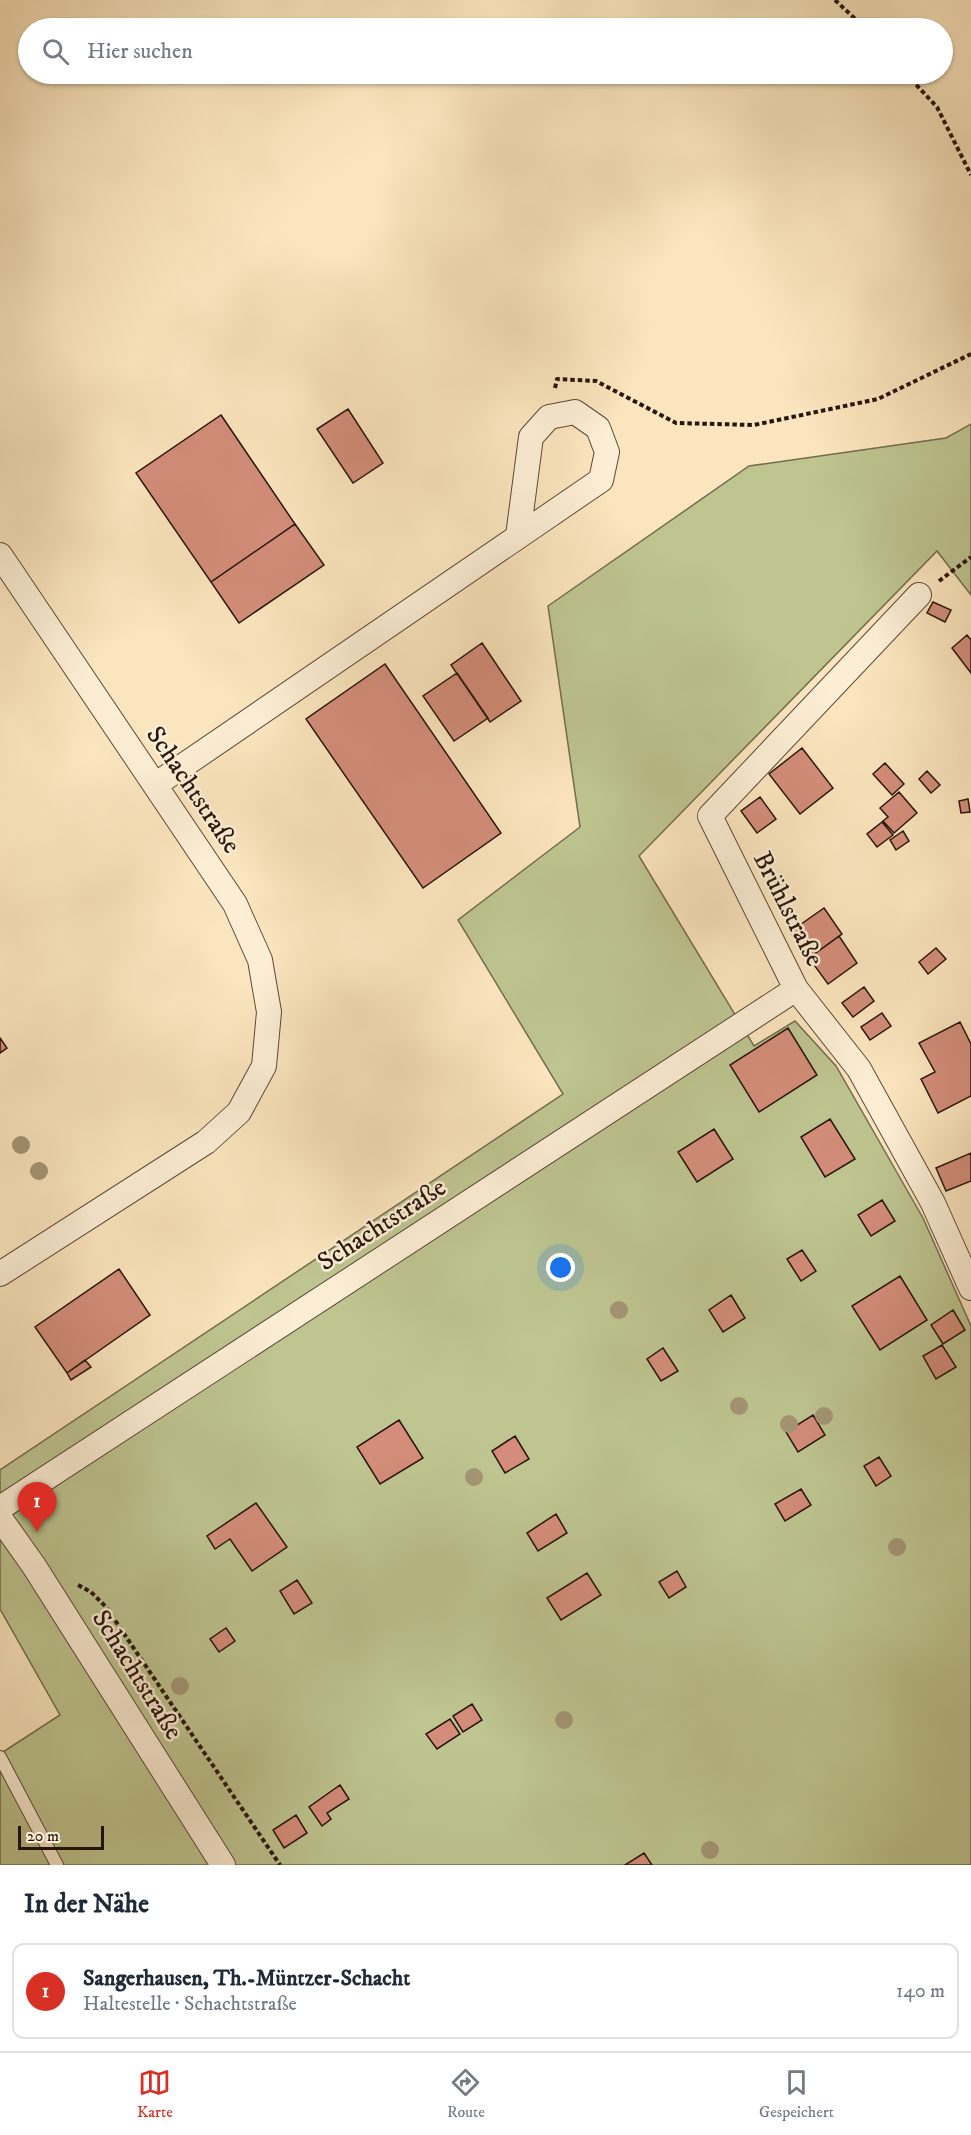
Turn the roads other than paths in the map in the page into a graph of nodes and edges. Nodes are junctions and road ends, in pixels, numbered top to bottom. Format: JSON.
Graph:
{"nodes":[{"id":1,"x":518,"y":536,"type":"junction"},
{"id":2,"x":0,"y":555,"type":"edge"},
{"id":3,"x":919,"y":595,"type":"road end"},
{"id":4,"x":155,"y":785,"type":"junction"},
{"id":5,"x":796,"y":989,"type":"junction"},
{"id":6,"x":0,"y":1274,"type":"edge"},
{"id":7,"x":971,"y":1288,"type":"edge"},
{"id":8,"x":0,"y":1508,"type":"edge"},
{"id":9,"x":0,"y":1518,"type":"edge"},
{"id":10,"x":0,"y":1757,"type":"edge"},
{"id":11,"x":57,"y":1865,"type":"edge"},
{"id":12,"x":223,"y":1865,"type":"edge"}],
"edges":[{"from":1,"to":1,"type":"street"},
{"from":1,"to":4,"type":"street"},
{"from":2,"to":4,"type":"street","name":"Schachtstraße"},
{"from":3,"to":5,"type":"street","name":"Brühlstraße"},
{"from":4,"to":6,"type":"street","name":"Schachtstraße"},
{"from":5,"to":7,"type":"street","name":"Brühlstraße"},
{"from":5,"to":8,"type":"street","name":"Schachtstraße"},
{"from":9,"to":12,"type":"street","name":"Schachtstraße"},
{"from":10,"to":11,"type":"lane"}]}
